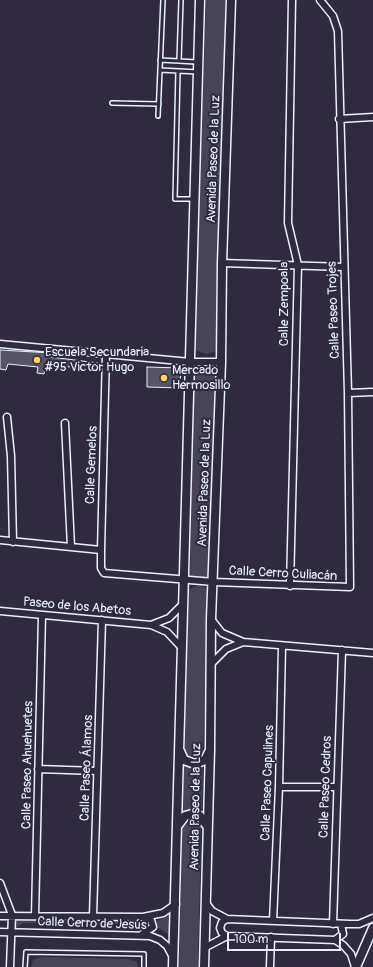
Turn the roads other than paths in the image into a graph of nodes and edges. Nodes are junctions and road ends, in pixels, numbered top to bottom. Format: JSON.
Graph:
{"nodes":[{"id":1,"x":162,"y":0,"type":"edge"},
{"id":2,"x":181,"y":0,"type":"edge"},
{"id":3,"x":200,"y":0,"type":"edge"},
{"id":4,"x":231,"y":0,"type":"edge"},
{"id":5,"x":292,"y":0,"type":"edge"},
{"id":6,"x":320,"y":0,"type":"edge"},
{"id":7,"x":160,"y":60,"type":"junction"},
{"id":8,"x":179,"y":61,"type":"junction"},
{"id":9,"x":199,"y":62,"type":"junction"},
{"id":10,"x":160,"y":70,"type":"junction"},
{"id":11,"x":178,"y":71,"type":"junction"},
{"id":12,"x":198,"y":72,"type":"junction"},
{"id":13,"x":112,"y":103,"type":"dead end"},
{"id":14,"x":159,"y":104,"type":"junction"},
{"id":15,"x":158,"y":116,"type":"dead end"},
{"id":16,"x":373,"y":117,"type":"edge"},
{"id":17,"x":340,"y":118,"type":"junction"},
{"id":18,"x":195,"y":199,"type":"junction"},
{"id":19,"x":222,"y":263,"type":"junction"},
{"id":20,"x":298,"y":265,"type":"junction"},
{"id":21,"x":344,"y":266,"type":"junction"},
{"id":22,"x":0,"y":344,"type":"edge"},
{"id":23,"x":106,"y":353,"type":"junction"},
{"id":24,"x":190,"y":362,"type":"junction"},
{"id":25,"x":221,"y":362,"type":"junction"},
{"id":26,"x":373,"y":392,"type":"edge"},
{"id":27,"x":348,"y":393,"type":"junction"},
{"id":28,"x":6,"y":417,"type":"dead end"},
{"id":29,"x":65,"y":423,"type":"dead end"},
{"id":30,"x":0,"y":540,"type":"edge"},
{"id":31,"x":13,"y":542,"type":"junction"},
{"id":32,"x":71,"y":547,"type":"junction"},
{"id":33,"x":101,"y":550,"type":"junction"},
{"id":34,"x":184,"y":580,"type":"junction"},
{"id":35,"x":214,"y":582,"type":"junction"},
{"id":36,"x":290,"y":586,"type":"junction"},
{"id":37,"x":350,"y":587,"type":"joint"},
{"id":38,"x":183,"y":604,"type":"junction"},
{"id":39,"x":0,"y":612,"type":"edge"},
{"id":40,"x":42,"y":615,"type":"junction"},
{"id":41,"x":102,"y":620,"type":"junction"},
{"id":42,"x":211,"y":620,"type":"junction"},
{"id":43,"x":151,"y":625,"type":"junction"},
{"id":44,"x":243,"y":642,"type":"junction"},
{"id":45,"x":282,"y":646,"type":"junction"},
{"id":46,"x":182,"y":648,"type":"junction"},
{"id":47,"x":342,"y":650,"type":"junction"},
{"id":48,"x":373,"y":653,"type":"edge"},
{"id":49,"x":210,"y":665,"type":"junction"},
{"id":50,"x":180,"y":750,"type":"junction"},
{"id":51,"x":210,"y":750,"type":"junction"},
{"id":52,"x":38,"y":769,"type":"junction"},
{"id":53,"x":97,"y":771,"type":"junction"},
{"id":54,"x":279,"y":787,"type":"junction"},
{"id":55,"x":336,"y":787,"type":"junction"},
{"id":56,"x":178,"y":826,"type":"junction"},
{"id":57,"x":207,"y":826,"type":"junction"},
{"id":58,"x":0,"y":883,"type":"edge"},
{"id":59,"x":206,"y":903,"type":"junction"},
{"id":60,"x":176,"y":904,"type":"junction"},
{"id":61,"x":0,"y":916,"type":"edge"},
{"id":62,"x":12,"y":916,"type":"junction"},
{"id":63,"x":34,"y":916,"type":"junction"},
{"id":64,"x":94,"y":916,"type":"junction"},
{"id":65,"x":143,"y":917,"type":"junction"},
{"id":66,"x":373,"y":918,"type":"edge"},
{"id":67,"x":227,"y":919,"type":"junction"},
{"id":68,"x":273,"y":921,"type":"junction"},
{"id":69,"x":333,"y":924,"type":"junction"},
{"id":70,"x":341,"y":924,"type":"junction"},
{"id":71,"x":373,"y":928,"type":"edge"},
{"id":72,"x":0,"y":932,"type":"edge"},
{"id":73,"x":11,"y":933,"type":"junction"},
{"id":74,"x":140,"y":935,"type":"junction"},
{"id":75,"x":227,"y":936,"type":"junction"},
{"id":76,"x":271,"y":937,"type":"junction"},
{"id":77,"x":335,"y":940,"type":"junction"},
{"id":78,"x":204,"y":948,"type":"junction"},
{"id":79,"x":174,"y":963,"type":"edge"},
{"id":80,"x":10,"y":967,"type":"edge"},
{"id":81,"x":25,"y":967,"type":"edge"},
{"id":82,"x":144,"y":967,"type":"edge"},
{"id":83,"x":204,"y":967,"type":"edge"},
{"id":84,"x":270,"y":967,"type":"edge"},
{"id":85,"x":356,"y":967,"type":"edge"}],
"edges":[{"from":1,"to":7,"type":"lane"},
{"from":2,"to":8,"type":"lane"},
{"from":3,"to":9,"type":"street","name":"Avenida Paseo de la Luz"},
{"from":4,"to":19,"type":"street","name":"Avenida Paseo de la Luz"},
{"from":5,"to":20,"type":"street","name":"Calle Zempoala"},
{"from":6,"to":17,"type":"street","name":"Calle Paseo Trojes"},
{"from":7,"to":8,"type":"lane"},
{"from":7,"to":10,"type":"lane"},
{"from":8,"to":9,"type":"lane"},
{"from":9,"to":12,"type":"street","name":"Avenida Paseo de la Luz"},
{"from":10,"to":11,"type":"lane"},
{"from":10,"to":14,"type":"lane"},
{"from":11,"to":12,"type":"lane"},
{"from":11,"to":18,"type":"lane"},
{"from":12,"to":18,"type":"street","name":"Avenida Paseo de la Luz"},
{"from":13,"to":14,"type":"lane"},
{"from":14,"to":15,"type":"lane"},
{"from":16,"to":17,"type":"street"},
{"from":17,"to":21,"type":"street","name":"Calle Paseo Trojes"},
{"from":18,"to":24,"type":"street","name":"Avenida Paseo de la Luz"},
{"from":19,"to":20,"type":"street"},
{"from":19,"to":25,"type":"street","name":"Avenida Paseo de la Luz"},
{"from":20,"to":21,"type":"street"},
{"from":20,"to":36,"type":"street","name":"Calle Zempoala"},
{"from":21,"to":27,"type":"street","name":"Calle Paseo Trojes"},
{"from":22,"to":23,"type":"street"},
{"from":23,"to":24,"type":"street"},
{"from":23,"to":33,"type":"street","name":"Calle Gemelos"},
{"from":24,"to":25,"type":"street"},
{"from":24,"to":34,"type":"street","name":"Avenida Paseo de la Luz"},
{"from":25,"to":35,"type":"street","name":"Avenida Paseo de la Luz"},
{"from":26,"to":27,"type":"street"},
{"from":27,"to":37,"type":"street","name":"Calle Paseo Trojes"},
{"from":28,"to":31,"type":"street"},
{"from":29,"to":32,"type":"street"},
{"from":30,"to":31,"type":"street"},
{"from":31,"to":32,"type":"street"},
{"from":32,"to":33,"type":"street"},
{"from":33,"to":34,"type":"street","name":"Calle Gemelos"},
{"from":34,"to":35,"type":"street","name":"Calle Cerro Culiacán"},
{"from":34,"to":38,"type":"street","name":"Avenida Paseo de la Luz"},
{"from":35,"to":36,"type":"street","name":"Calle Cerro Culiacán"},
{"from":35,"to":42,"type":"street","name":"Avenida Paseo de la Luz"},
{"from":36,"to":37,"type":"street","name":"Calle Cerro Culiacán"},
{"from":38,"to":43,"type":"street","name":"Paseo de los Abetos"},
{"from":38,"to":46,"type":"street","name":"Avenida Paseo de la Luz"},
{"from":39,"to":40,"type":"street","name":"Paseo de los Abetos"},
{"from":40,"to":41,"type":"street","name":"Paseo de los Abetos"},
{"from":40,"to":52,"type":"street","name":"Calle Paseo Ahuehuetes"},
{"from":41,"to":43,"type":"street","name":"Paseo de los Abetos"},
{"from":41,"to":53,"type":"street","name":"Calle Paseo Álamos"},
{"from":42,"to":44,"type":"street"},
{"from":42,"to":49,"type":"street","name":"Avenida Paseo de la Luz"},
{"from":43,"to":46,"type":"street","name":"Paseo de los Abetos"},
{"from":44,"to":45,"type":"street"},
{"from":44,"to":49,"type":"street"},
{"from":45,"to":47,"type":"street"},
{"from":45,"to":54,"type":"street","name":"Calle Paseo Capulines"},
{"from":46,"to":50,"type":"street","name":"Avenida Paseo de la Luz"},
{"from":47,"to":48,"type":"street"},
{"from":47,"to":55,"type":"street","name":"Calle Paseo Cedros"},
{"from":49,"to":51,"type":"street","name":"Avenida Paseo de la Luz"},
{"from":50,"to":51,"type":"street"},
{"from":50,"to":56,"type":"street","name":"Avenida Paseo de la Luz"},
{"from":51,"to":57,"type":"street","name":"Avenida Paseo de la Luz"},
{"from":52,"to":53,"type":"street"},
{"from":52,"to":63,"type":"street","name":"Calle Paseo Ahuehuetes"},
{"from":53,"to":64,"type":"street","name":"Calle Paseo Álamos"},
{"from":54,"to":55,"type":"street"},
{"from":54,"to":68,"type":"street","name":"Calle Paseo Capulines"},
{"from":55,"to":69,"type":"street","name":"Calle Paseo Cedros"},
{"from":56,"to":57,"type":"street"},
{"from":56,"to":60,"type":"street","name":"Avenida Paseo de la Luz"},
{"from":57,"to":59,"type":"street","name":"Avenida Paseo de la Luz"},
{"from":58,"to":62,"type":"street"},
{"from":59,"to":67,"type":"street"},
{"from":59,"to":78,"type":"street","name":"Avenida Paseo de la Luz"},
{"from":60,"to":65,"type":"street","name":"Calle Cerro de Jesús"},
{"from":60,"to":79,"type":"street","name":"Avenida Paseo de la Luz"},
{"from":61,"to":62,"type":"street","name":"Calle Cerro de Jesús"},
{"from":62,"to":63,"type":"street","name":"Calle Cerro de Jesús"},
{"from":62,"to":73,"type":"street"},
{"from":63,"to":64,"type":"street","name":"Calle Cerro de Jesús"},
{"from":64,"to":65,"type":"street","name":"Calle Cerro de Jesús"},
{"from":65,"to":74,"type":"street"},
{"from":66,"to":70,"type":"street"},
{"from":67,"to":68,"type":"street"},
{"from":67,"to":75,"type":"street"},
{"from":68,"to":69,"type":"street"},
{"from":69,"to":70,"type":"street"},
{"from":70,"to":77,"type":"street"},
{"from":71,"to":85,"type":"street"},
{"from":72,"to":73,"type":"street","name":"Calle Cerro de Jesús"},
{"from":73,"to":74,"type":"street","name":"Calle Cerro de Jesús"},
{"from":73,"to":80,"type":"street"},
{"from":74,"to":79,"type":"street","name":"Calle Cerro de Jesús"},
{"from":75,"to":76,"type":"street"},
{"from":75,"to":78,"type":"street"},
{"from":76,"to":77,"type":"street"},
{"from":76,"to":84,"type":"street"},
{"from":77,"to":85,"type":"street"},
{"from":78,"to":83,"type":"street","name":"Avenida Paseo de la Luz"},
{"from":81,"to":82,"type":"lane"}]}
